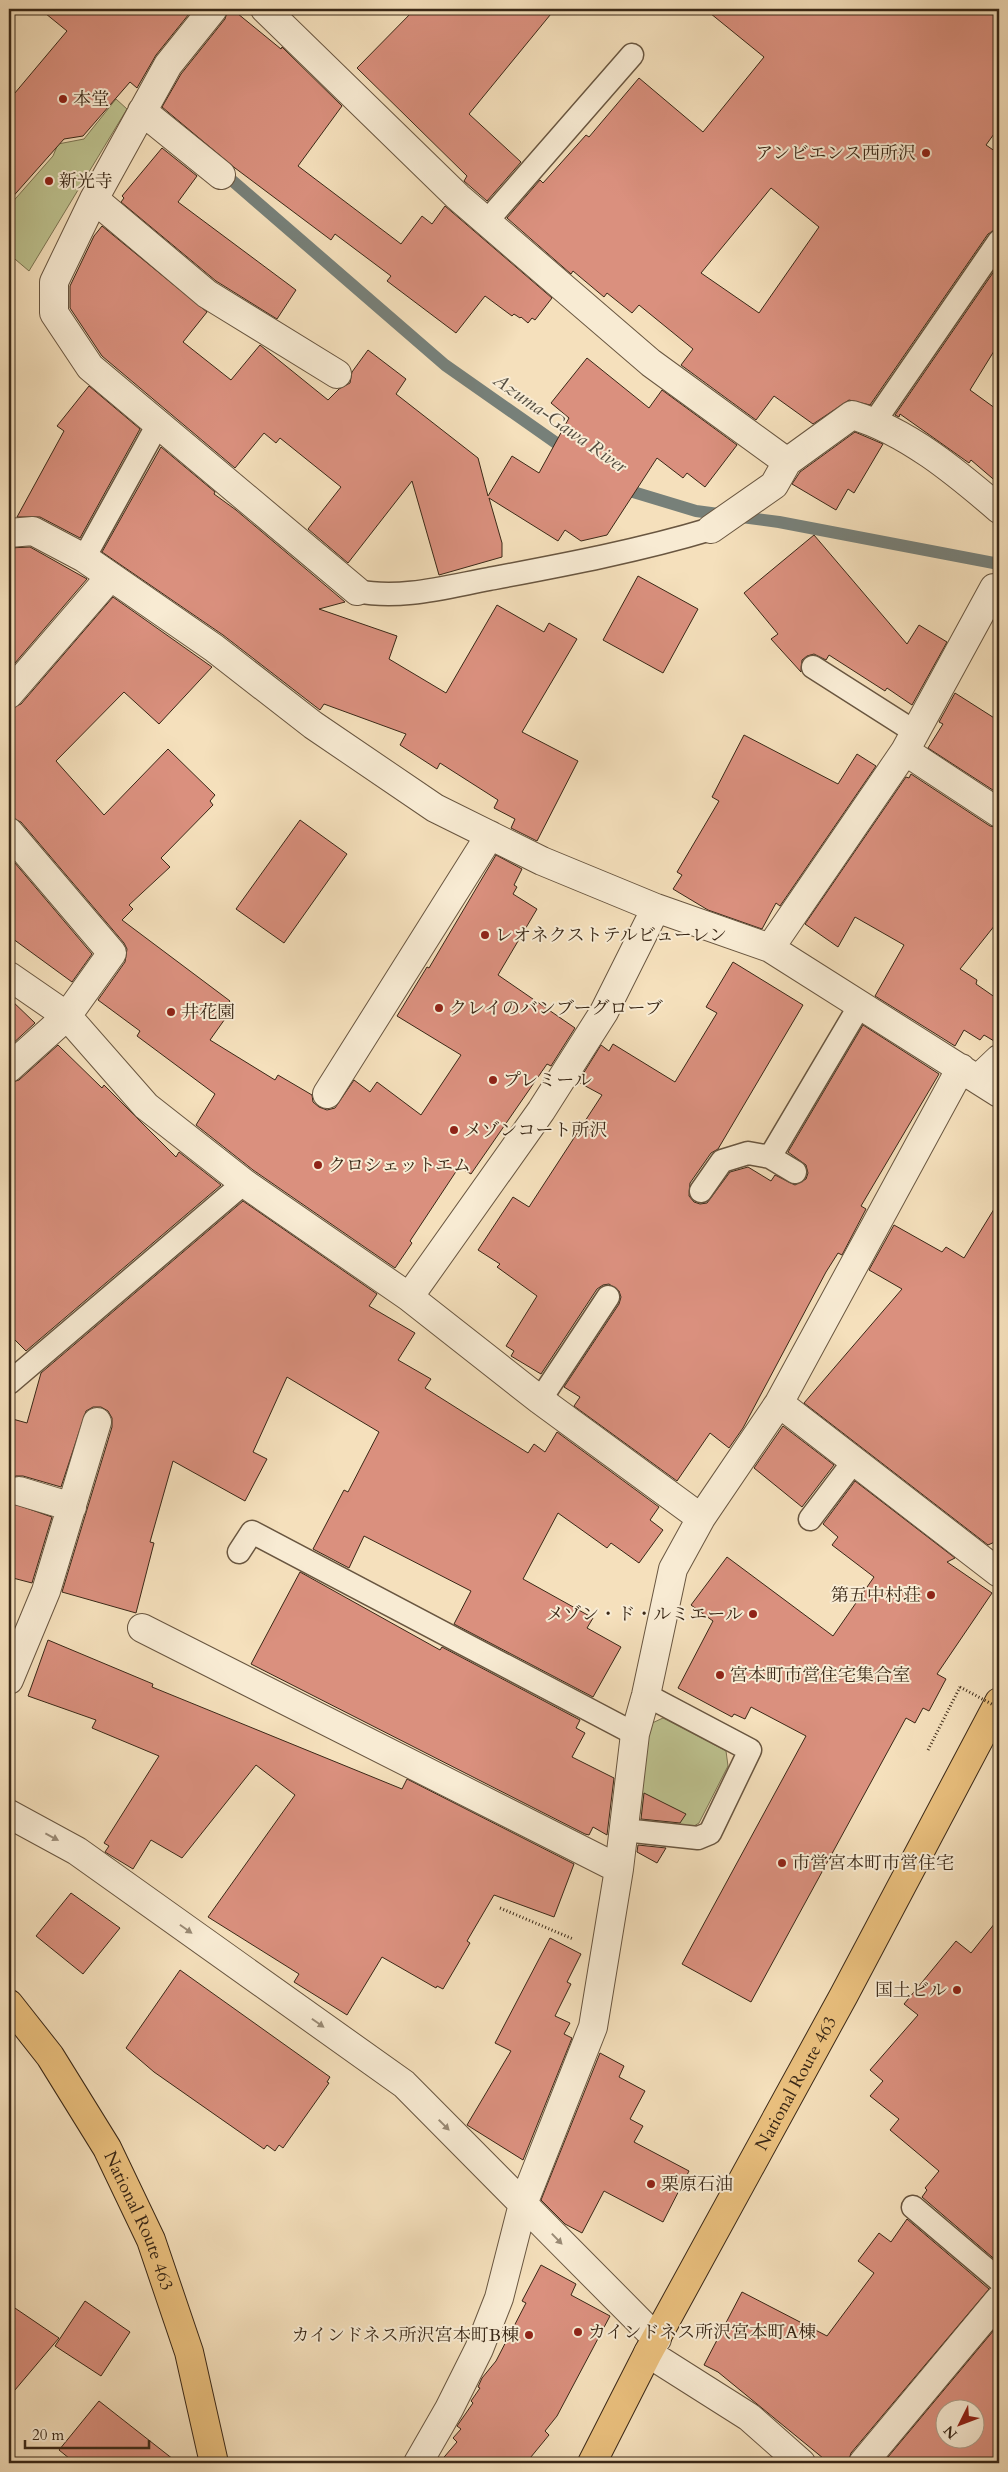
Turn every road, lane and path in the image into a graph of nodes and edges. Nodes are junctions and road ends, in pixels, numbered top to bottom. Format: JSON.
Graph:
{"nodes":[{"id":1,"x":213,"y":9,"type":"edge"},
{"id":2,"x":266,"y":9,"type":"edge"},
{"id":3,"x":632,"y":55,"type":"dead end"},
{"id":4,"x":144,"y":108,"type":"junction"},
{"id":5,"x":221,"y":175,"type":"dead end"},
{"id":6,"x":94,"y":199,"type":"junction"},
{"id":7,"x":487,"y":221,"type":"junction"},
{"id":8,"x":999,"y":241,"type":"edge"},
{"id":9,"x":337,"y":374,"type":"dead end"},
{"id":10,"x":875,"y":421,"type":"junction"},
{"id":11,"x":158,"y":424,"type":"junction"},
{"id":12,"x":787,"y":462,"type":"junction"},
{"id":13,"x":999,"y":509,"type":"edge"},
{"id":14,"x":711,"y":529,"type":"joint"},
{"id":15,"x":9,"y":534,"type":"edge"},
{"id":16,"x":84,"y":558,"type":"junction"},
{"id":17,"x":110,"y":577,"type":"junction"},
{"id":18,"x":994,"y":588,"type":"dead end"},
{"id":19,"x":358,"y":591,"type":"joint"},
{"id":20,"x":813,"y":667,"type":"dead end"},
{"id":21,"x":9,"y":694,"type":"edge"},
{"id":22,"x":910,"y":742,"type":"junction"},
{"id":23,"x":999,"y":813,"type":"edge"},
{"id":24,"x":9,"y":832,"type":"edge"},
{"id":25,"x":490,"y":835,"type":"junction"},
{"id":26,"x":656,"y":908,"type":"junction"},
{"id":27,"x":770,"y":948,"type":"junction"},
{"id":28,"x":9,"y":976,"type":"edge"},
{"id":29,"x":860,"y":1005,"type":"junction"},
{"id":30,"x":67,"y":1016,"type":"junction"},
{"id":31,"x":999,"y":1059,"type":"edge"},
{"id":32,"x":9,"y":1068,"type":"edge"},
{"id":33,"x":979,"y":1080,"type":"edge"},
{"id":34,"x":327,"y":1094,"type":"dead end"},
{"id":35,"x":770,"y":1157,"type":"junction"},
{"id":36,"x":794,"y":1172,"type":"dead end"},
{"id":37,"x":244,"y":1183,"type":"junction"},
{"id":38,"x":702,"y":1191,"type":"dead end"},
{"id":39,"x":409,"y":1297,"type":"junction"},
{"id":40,"x":608,"y":1297,"type":"dead end"},
{"id":41,"x":9,"y":1383,"type":"edge"},
{"id":42,"x":540,"y":1400,"type":"junction"},
{"id":43,"x":779,"y":1402,"type":"junction"},
{"id":44,"x":97,"y":1422,"type":"dead end"},
{"id":45,"x":854,"y":1461,"type":"junction"},
{"id":46,"x":19,"y":1491,"type":"dead end"},
{"id":47,"x":72,"y":1507,"type":"junction"},
{"id":48,"x":700,"y":1518,"type":"junction"},
{"id":49,"x":810,"y":1519,"type":"dead end"},
{"id":50,"x":239,"y":1552,"type":"dead end"},
{"id":51,"x":999,"y":1573,"type":"edge"},
{"id":52,"x":142,"y":1628,"type":"dead end"},
{"id":53,"x":9,"y":1680,"type":"edge"},
{"id":54,"x":646,"y":1695,"type":"junction"},
{"id":55,"x":999,"y":1702,"type":"edge"},
{"id":56,"x":999,"y":1708,"type":"edge"},
{"id":57,"x":635,"y":1734,"type":"junction"},
{"id":58,"x":928,"y":1750,"type":"dead end"},
{"id":59,"x":9,"y":1814,"type":"edge"},
{"id":60,"x":624,"y":1830,"type":"junction"},
{"id":61,"x":619,"y":1868,"type":"junction"},
{"id":62,"x":500,"y":1908,"type":"dead end"},
{"id":63,"x":605,"y":1953,"type":"junction"},
{"id":64,"x":9,"y":2004,"type":"edge"},
{"id":65,"x":523,"y":2204,"type":"junction"},
{"id":66,"x":913,"y":2206,"type":"dead end"},
{"id":67,"x":998,"y":2299,"type":"edge"},
{"id":68,"x":653,"y":2346,"type":"junction"},
{"id":69,"x":214,"y":2463,"type":"edge"},
{"id":70,"x":418,"y":2463,"type":"edge"},
{"id":71,"x":592,"y":2463,"type":"edge"},
{"id":72,"x":801,"y":2463,"type":"edge"},
{"id":73,"x":863,"y":2463,"type":"edge"}],
"edges":[{"from":1,"to":4,"type":"street"},
{"from":2,"to":7,"type":"street"},
{"from":3,"to":7,"type":"lane"},
{"from":4,"to":5,"type":"street"},
{"from":4,"to":6,"type":"street"},
{"from":6,"to":9,"type":"street"},
{"from":6,"to":11,"type":"street"},
{"from":7,"to":12,"type":"street"},
{"from":8,"to":10,"type":"lane"},
{"from":10,"to":12,"type":"street"},
{"from":10,"to":13,"type":"street"},
{"from":11,"to":16,"type":"lane"},
{"from":11,"to":19,"type":"street"},
{"from":12,"to":14,"type":"street"},
{"from":14,"to":19,"type":"lane"},
{"from":15,"to":16,"type":"street"},
{"from":16,"to":17,"type":"street"},
{"from":17,"to":21,"type":"street"},
{"from":17,"to":25,"type":"street"},
{"from":18,"to":22,"type":"street"},
{"from":20,"to":22,"type":"lane"},
{"from":22,"to":23,"type":"street"},
{"from":22,"to":27,"type":"street"},
{"from":24,"to":30,"type":"street"},
{"from":25,"to":26,"type":"street"},
{"from":25,"to":34,"type":"street"},
{"from":26,"to":27,"type":"street"},
{"from":26,"to":39,"type":"street"},
{"from":27,"to":29,"type":"street"},
{"from":28,"to":30,"type":"street"},
{"from":29,"to":33,"type":"street"},
{"from":29,"to":35,"type":"lane"},
{"from":30,"to":32,"type":"street"},
{"from":30,"to":37,"type":"street"},
{"from":31,"to":33,"type":"street"},
{"from":33,"to":43,"type":"street"},
{"from":35,"to":36,"type":"lane"},
{"from":35,"to":38,"type":"lane"},
{"from":37,"to":39,"type":"street"},
{"from":37,"to":41,"type":"lane"},
{"from":39,"to":42,"type":"street"},
{"from":40,"to":42,"type":"lane"},
{"from":42,"to":48,"type":"street"},
{"from":43,"to":45,"type":"street"},
{"from":43,"to":48,"type":"street"},
{"from":44,"to":47,"type":"street"},
{"from":45,"to":49,"type":"lane"},
{"from":45,"to":51,"type":"street"},
{"from":46,"to":47,"type":"street"},
{"from":47,"to":53,"type":"street"},
{"from":48,"to":54,"type":"street"},
{"from":50,"to":57,"type":"lane"},
{"from":52,"to":61,"type":"street"},
{"from":54,"to":57,"type":"street"},
{"from":54,"to":60,"type":"lane"},
{"from":55,"to":68,"type":"highway","name":"National Route 463"},
{"from":56,"to":58,"type":"path","bridge":true},
{"from":57,"to":60,"type":"street"},
{"from":59,"to":65,"type":"street","one_way":true},
{"from":60,"to":61,"type":"street"},
{"from":61,"to":63,"type":"street"},
{"from":62,"to":63,"type":"path"},
{"from":63,"to":65,"type":"street"},
{"from":64,"to":69,"type":"highway","name":"National Route 463"},
{"from":65,"to":68,"type":"street","one_way":true},
{"from":65,"to":70,"type":"street"},
{"from":66,"to":67,"type":"lane"},
{"from":67,"to":73,"type":"street"},
{"from":68,"to":71,"type":"highway","name":"National Route 463"},
{"from":68,"to":72,"type":"street"}]}
